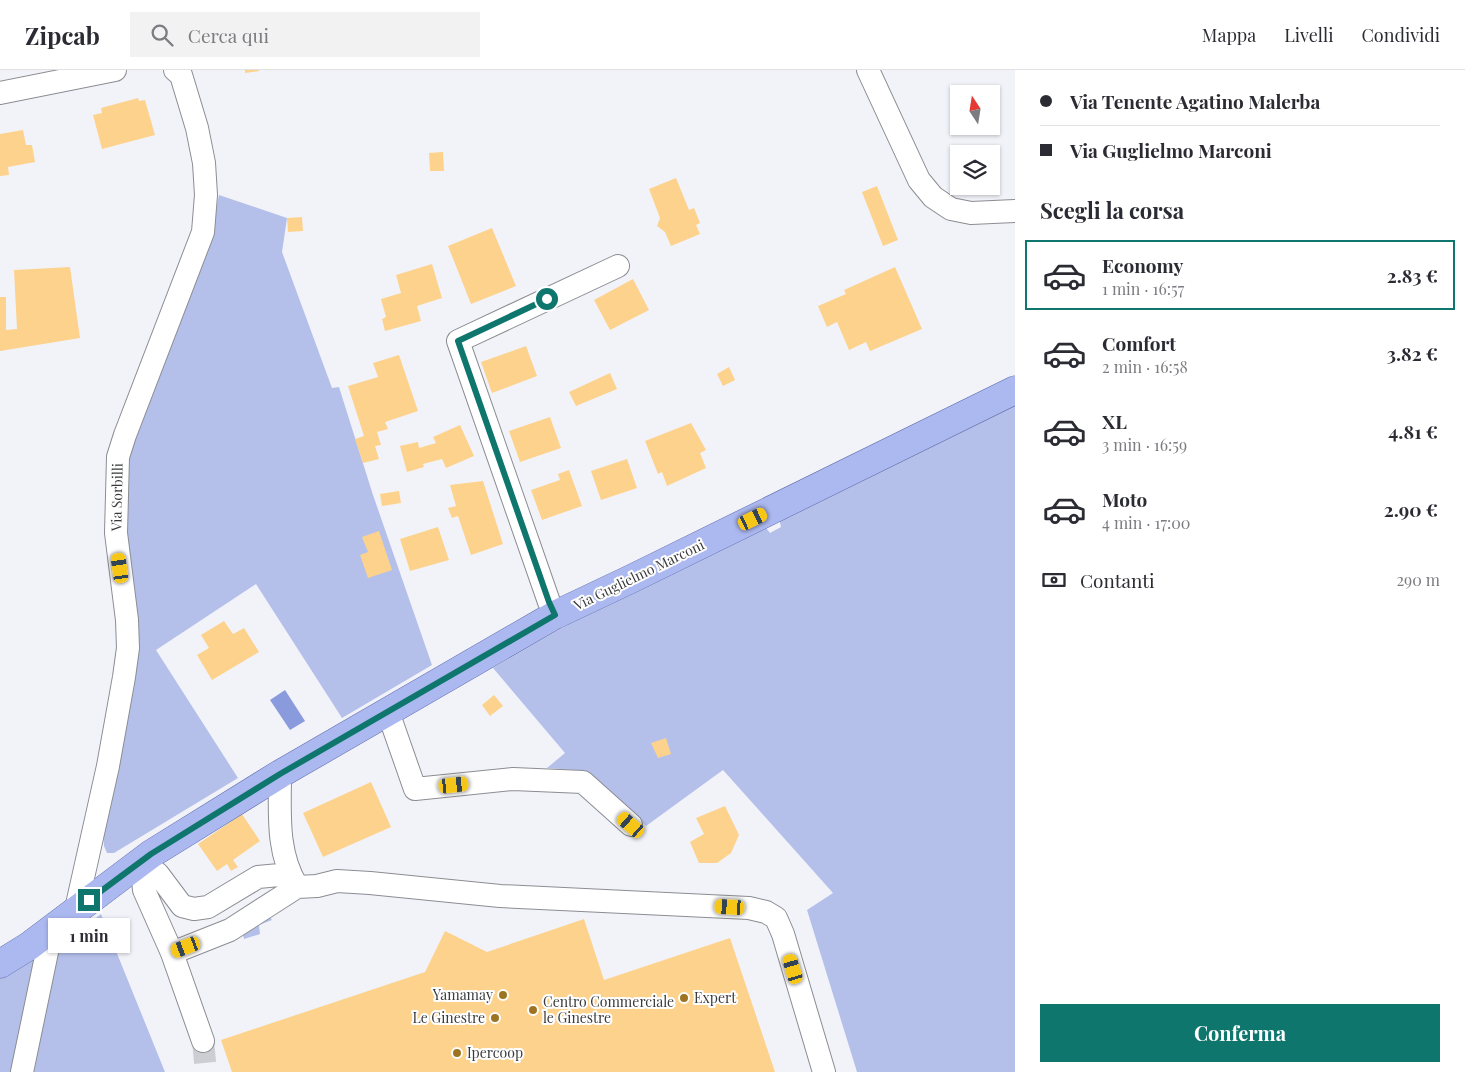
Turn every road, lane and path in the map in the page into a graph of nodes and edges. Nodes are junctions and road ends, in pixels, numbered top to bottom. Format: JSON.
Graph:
{"nodes":[{"id":1,"x":115,"y":70,"type":"edge"},
{"id":2,"x":175,"y":70,"type":"edge"},
{"id":3,"x":868,"y":70,"type":"edge"},
{"id":4,"x":0,"y":94,"type":"edge"},
{"id":5,"x":1015,"y":212,"type":"edge"},
{"id":6,"x":618,"y":266,"type":"dead end"},
{"id":7,"x":1015,"y":390,"type":"edge"},
{"id":8,"x":555,"y":615,"type":"junction"},
{"id":9,"x":388,"y":712,"type":"junction"},
{"id":10,"x":280,"y":774,"type":"junction"},
{"id":11,"x":631,"y":825,"type":"dead end"},
{"id":12,"x":141,"y":860,"type":"junction"},
{"id":13,"x":293,"y":880,"type":"junction"},
{"id":14,"x":76,"y":909,"type":"junction"},
{"id":15,"x":52,"y":928,"type":"junction"},
{"id":16,"x":172,"y":953,"type":"junction"},
{"id":17,"x":0,"y":964,"type":"edge"},
{"id":18,"x":203,"y":1040,"type":"tunnel mouth"},
{"id":19,"x":22,"y":1072,"type":"edge"},
{"id":20,"x":824,"y":1072,"type":"edge"}],
"edges":[{"from":1,"to":4,"type":"street"},
{"from":2,"to":14,"type":"street","name":"Via Sorbilli"},
{"from":3,"to":5,"type":"street"},
{"from":6,"to":8,"type":"street"},
{"from":7,"to":8,"type":"main road","name":"Via Guglielmo Marconi"},
{"from":8,"to":9,"type":"main road","name":"Via Guglielmo Marconi"},
{"from":9,"to":10,"type":"main road","name":"Via Guglielmo Marconi"},
{"from":9,"to":11,"type":"street"},
{"from":10,"to":12,"type":"main road","name":"Via Guglielmo Marconi"},
{"from":10,"to":13,"type":"street"},
{"from":12,"to":13,"type":"street"},
{"from":12,"to":14,"type":"main road","name":"Via Guglielmo Marconi"},
{"from":12,"to":16,"type":"street"},
{"from":13,"to":16,"type":"street"},
{"from":13,"to":20,"type":"street"},
{"from":14,"to":15,"type":"main road","name":"Via Guglielmo Marconi"},
{"from":15,"to":17,"type":"main road","name":"Via Guglielmo Marconi"},
{"from":15,"to":19,"type":"street"},
{"from":16,"to":18,"type":"street"}]}
